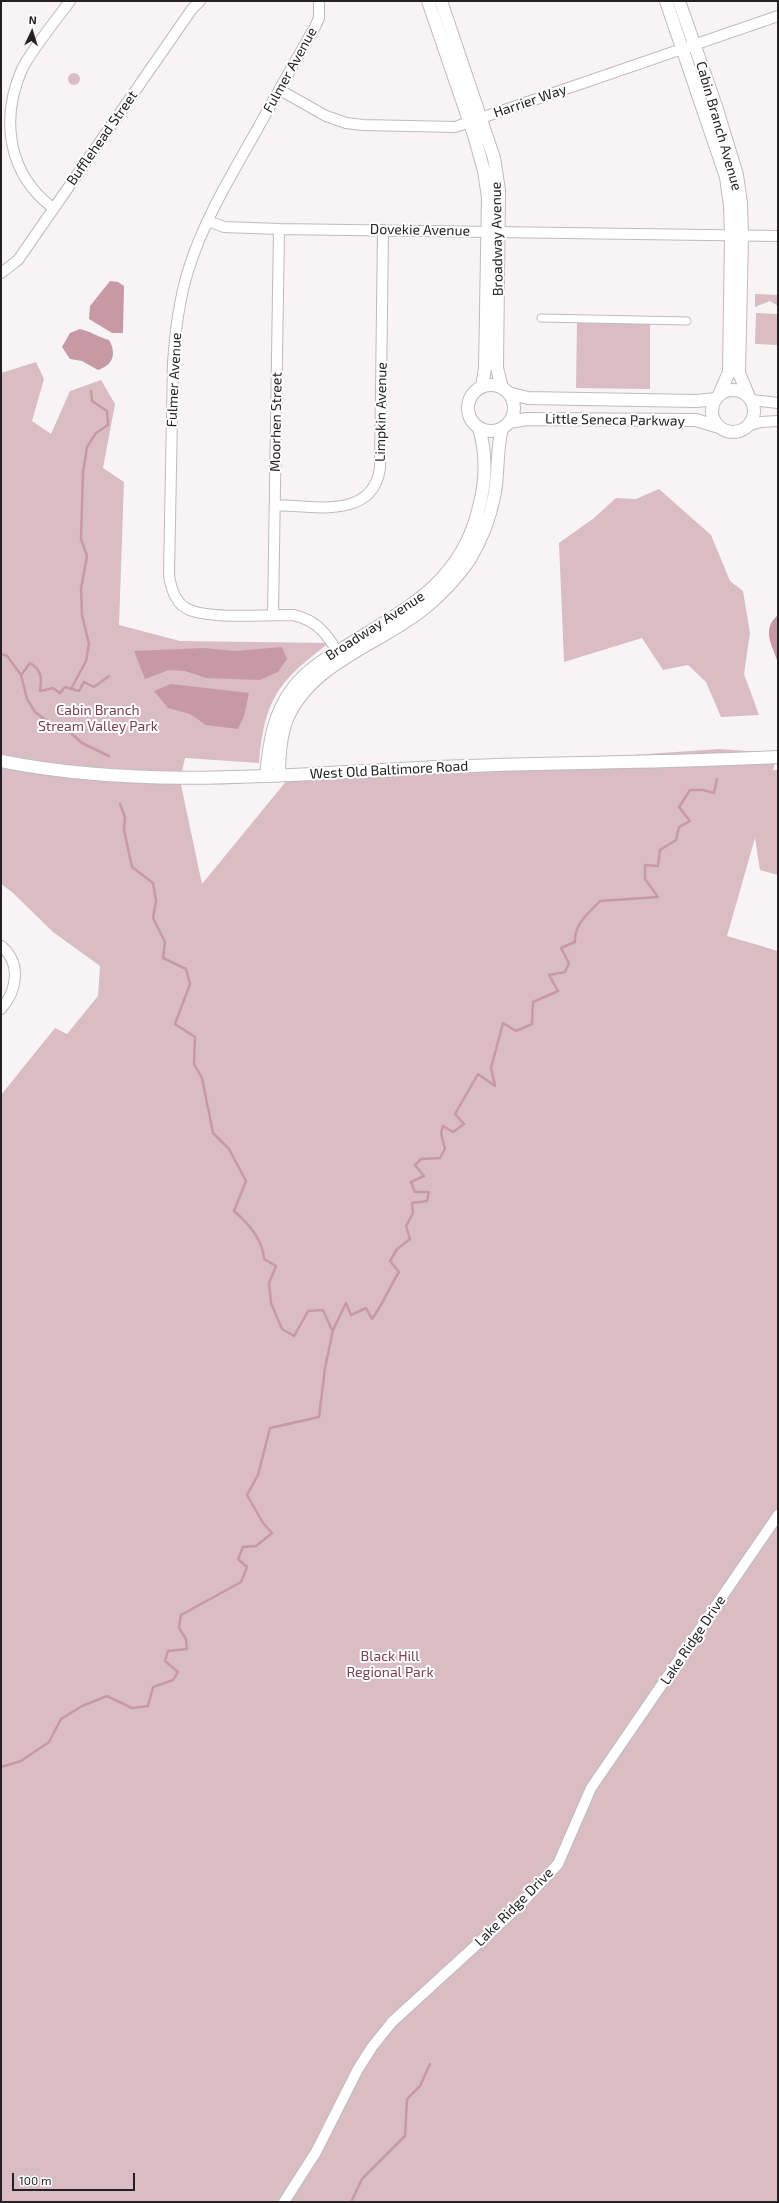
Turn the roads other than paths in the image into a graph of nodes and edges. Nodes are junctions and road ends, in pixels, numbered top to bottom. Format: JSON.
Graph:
{"nodes":[{"id":1,"x":70,"y":1,"type":"edge"},
{"id":2,"x":200,"y":1,"type":"edge"},
{"id":3,"x":318,"y":1,"type":"edge"},
{"id":4,"x":428,"y":1,"type":"edge"},
{"id":5,"x":441,"y":1,"type":"edge"},
{"id":6,"x":666,"y":1,"type":"edge"},
{"id":7,"x":679,"y":1,"type":"edge"},
{"id":8,"x":778,"y":16,"type":"edge"},
{"id":9,"x":689,"y":46,"type":"junction"},
{"id":10,"x":280,"y":90,"type":"junction"},
{"id":11,"x":475,"y":120,"type":"junction"},
{"id":12,"x":53,"y":208,"type":"junction"},
{"id":13,"x":208,"y":221,"type":"junction"},
{"id":14,"x":279,"y":229,"type":"junction"},
{"id":15,"x":383,"y":230,"type":"junction"},
{"id":16,"x":493,"y":231,"type":"junction"},
{"id":17,"x":736,"y":236,"type":"junction"},
{"id":18,"x":778,"y":236,"type":"edge"},
{"id":19,"x":1,"y":272,"type":"edge"},
{"id":20,"x":541,"y":318,"type":"dead end"},
{"id":21,"x":687,"y":321,"type":"dead end"},
{"id":22,"x":482,"y":387,"type":"junction"},
{"id":23,"x":505,"y":391,"type":"junction"},
{"id":24,"x":718,"y":397,"type":"junction"},
{"id":25,"x":751,"y":398,"type":"junction"},
{"id":26,"x":778,"y":403,"type":"edge"},
{"id":27,"x":778,"y":422,"type":"edge"},
{"id":28,"x":506,"y":425,"type":"junction"},
{"id":29,"x":750,"y":425,"type":"junction"},
{"id":30,"x":719,"y":427,"type":"junction"},
{"id":31,"x":479,"y":428,"type":"junction"},
{"id":32,"x":275,"y":505,"type":"junction"},
{"id":33,"x":273,"y":615,"type":"junction"},
{"id":34,"x":340,"y":656,"type":"junction"},
{"id":35,"x":778,"y":757,"type":"edge"},
{"id":36,"x":1,"y":761,"type":"edge"},
{"id":37,"x":279,"y":775,"type":"junction"},
{"id":38,"x":266,"y":776,"type":"junction"},
{"id":39,"x":1,"y":946,"type":"edge"},
{"id":40,"x":1,"y":1010,"type":"edge"},
{"id":41,"x":778,"y":1515,"type":"edge"},
{"id":42,"x":284,"y":2202,"type":"edge"}],
"edges":[{"from":1,"to":12,"type":"street"},
{"from":2,"to":12,"type":"street","name":"Bufflehead Street"},
{"from":3,"to":10,"type":"street","name":"Fulmer Avenue"},
{"from":4,"to":11,"type":"street","name":"Broadway Avenue"},
{"from":5,"to":11,"type":"street","name":"Broadway Avenue"},
{"from":6,"to":9,"type":"street","name":"Cabin Branch Avenue"},
{"from":7,"to":9,"type":"street","name":"Cabin Branch Avenue"},
{"from":8,"to":9,"type":"street","name":"Harrier Way"},
{"from":9,"to":11,"type":"street","name":"Harrier Way"},
{"from":9,"to":17,"type":"street","name":"Cabin Branch Avenue"},
{"from":10,"to":11,"type":"street","name":"Harrier Way"},
{"from":10,"to":13,"type":"street","name":"Fulmer Avenue"},
{"from":11,"to":16,"type":"street","name":"Broadway Avenue"},
{"from":12,"to":19,"type":"street","name":"Bufflehead Street"},
{"from":13,"to":14,"type":"street","name":"Dovekie Avenue"},
{"from":13,"to":33,"type":"street","name":"Fulmer Avenue"},
{"from":14,"to":15,"type":"street","name":"Dovekie Avenue"},
{"from":14,"to":32,"type":"street","name":"Moorhen Street"},
{"from":15,"to":16,"type":"street","name":"Dovekie Avenue"},
{"from":15,"to":32,"type":"street","name":"Limpkin Avenue"},
{"from":16,"to":17,"type":"street","name":"Dovekie Avenue"},
{"from":16,"to":22,"type":"street","name":"Broadway Avenue"},
{"from":16,"to":23,"type":"street","name":"Broadway Avenue"},
{"from":17,"to":18,"type":"street","name":"Dovekie Avenue"},
{"from":17,"to":24,"type":"street","name":"Cabin Branch Avenue"},
{"from":17,"to":25,"type":"street","name":"Cabin Branch Avenue"},
{"from":20,"to":21,"type":"street"},
{"from":22,"to":23,"type":"street"},
{"from":22,"to":31,"type":"street"},
{"from":23,"to":24,"type":"street","name":"Little Seneca Parkway"},
{"from":23,"to":28,"type":"street"},
{"from":24,"to":25,"type":"street"},
{"from":24,"to":30,"type":"street"},
{"from":25,"to":26,"type":"street"},
{"from":25,"to":29,"type":"street"},
{"from":27,"to":29,"type":"street"},
{"from":28,"to":30,"type":"street","name":"Little Seneca Parkway"},
{"from":28,"to":31,"type":"street"},
{"from":28,"to":34,"type":"street","name":"Broadway Avenue"},
{"from":29,"to":30,"type":"street"},
{"from":31,"to":34,"type":"street","name":"Broadway Avenue"},
{"from":32,"to":33,"type":"street","name":"Moorhen Street"},
{"from":33,"to":34,"type":"street","name":"Fulmer Avenue"},
{"from":34,"to":37,"type":"street","name":"Broadway Avenue"},
{"from":34,"to":38,"type":"street","name":"Broadway Avenue"},
{"from":35,"to":37,"type":"street","name":"West Old Baltimore Road"},
{"from":36,"to":38,"type":"street","name":"West Old Baltimore Road"},
{"from":37,"to":38,"type":"street","name":"West Old Baltimore Road"},
{"from":39,"to":40,"type":"street"},
{"from":41,"to":42,"type":"street","name":"Lake Ridge Drive"}]}
